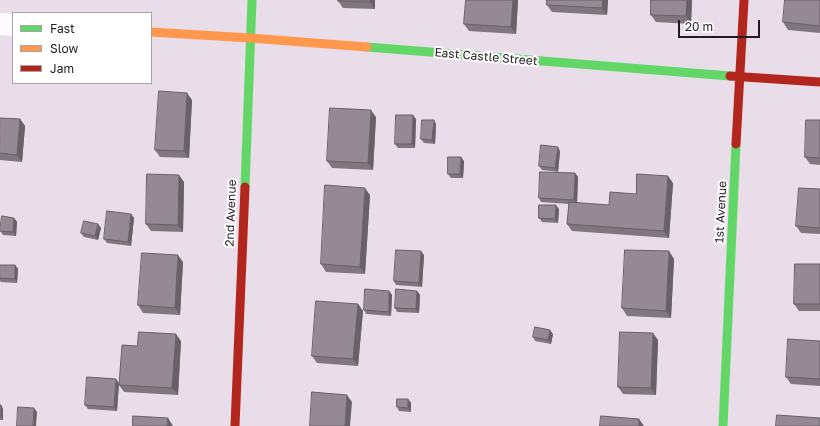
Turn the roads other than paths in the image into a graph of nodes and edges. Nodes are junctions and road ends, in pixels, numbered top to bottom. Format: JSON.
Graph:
{"nodes":[{"id":1,"x":252,"y":0,"type":"edge"},
{"id":2,"x":744,"y":0,"type":"edge"},
{"id":3,"x":0,"y":24,"type":"edge"},
{"id":4,"x":12,"y":25,"type":"edge"},
{"id":5,"x":152,"y":32,"type":"edge"},
{"id":6,"x":250,"y":38,"type":"junction"},
{"id":7,"x":739,"y":77,"type":"junction"},
{"id":8,"x":820,"y":82,"type":"edge"},
{"id":9,"x":235,"y":426,"type":"edge"},
{"id":10,"x":723,"y":426,"type":"edge"}],
"edges":[{"from":1,"to":6,"type":"street","name":"2nd Avenue"},
{"from":2,"to":7,"type":"street","name":"1st Avenue"},
{"from":3,"to":4,"type":"street"},
{"from":5,"to":6,"type":"street","name":"East Castle Street"},
{"from":6,"to":7,"type":"street","name":"East Castle Street"},
{"from":6,"to":9,"type":"street","name":"2nd Avenue"},
{"from":7,"to":8,"type":"street","name":"East Castle Street"},
{"from":7,"to":10,"type":"street","name":"1st Avenue"}]}
